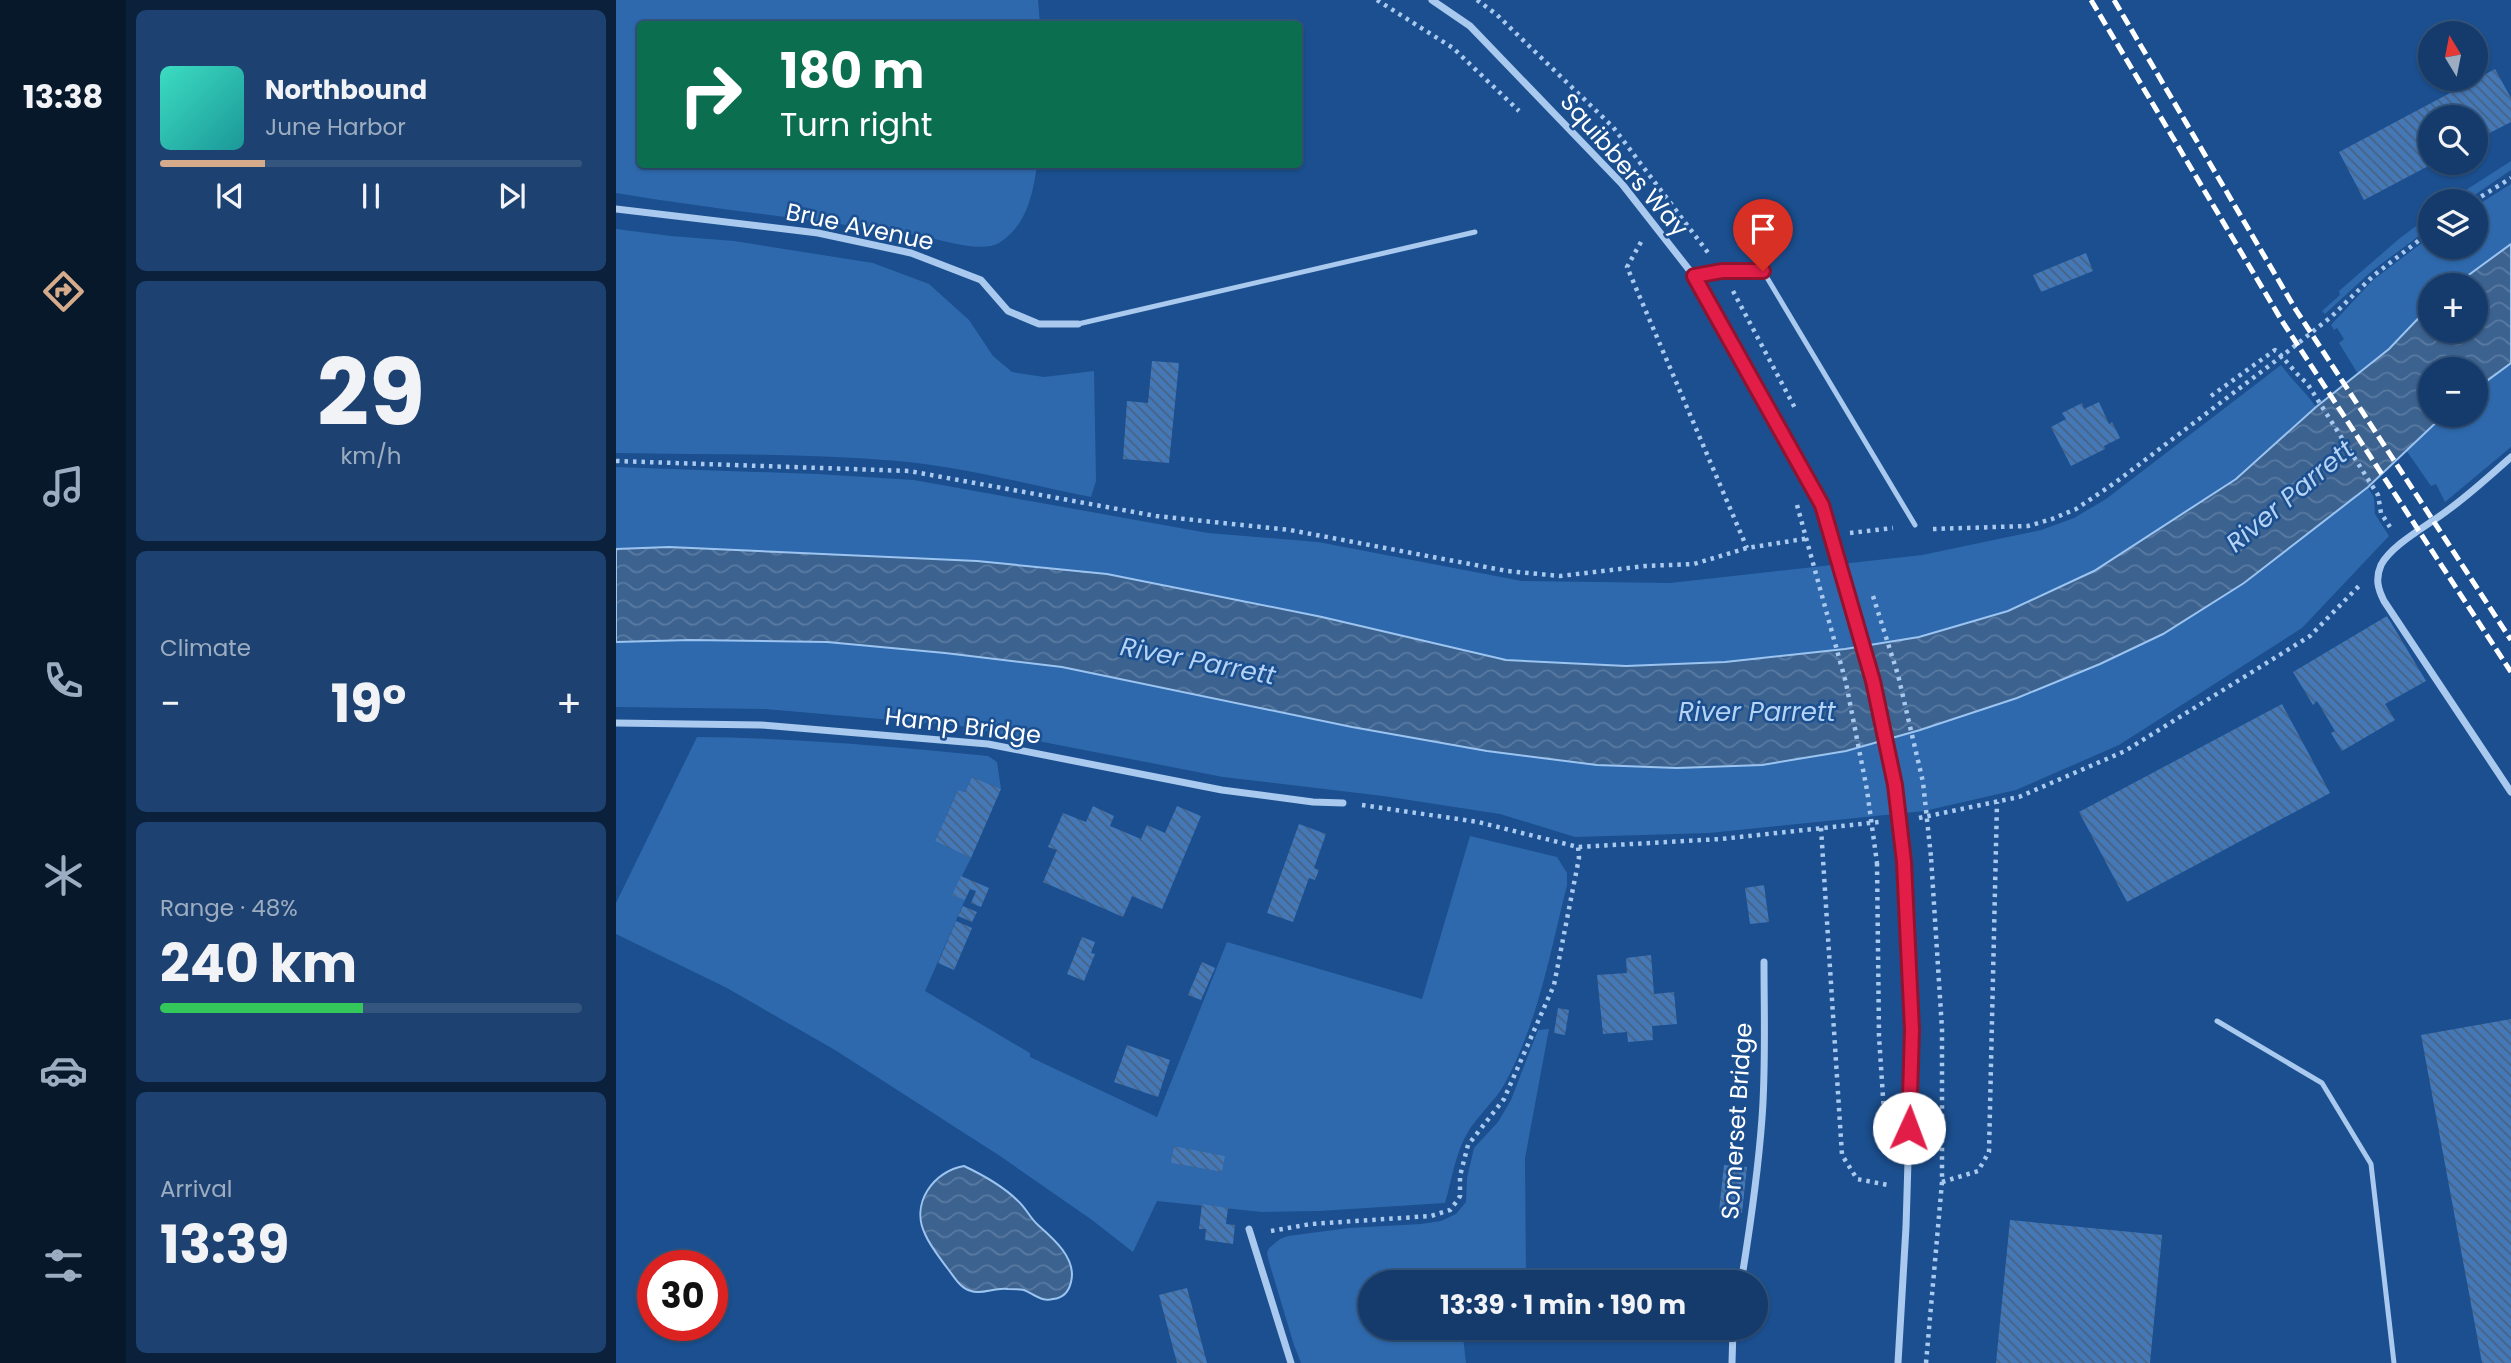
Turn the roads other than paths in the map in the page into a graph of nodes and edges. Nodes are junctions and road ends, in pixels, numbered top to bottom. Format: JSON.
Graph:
{"nodes":[{"id":1,"x":1432,"y":0,"type":"edge"},
{"id":2,"x":616,"y":209,"type":"edge"},
{"id":3,"x":1475,"y":232,"type":"dead end"},
{"id":4,"x":1694,"y":276,"type":"junction"},
{"id":5,"x":1078,"y":324,"type":"joint"},
{"id":6,"x":2511,"y":457,"type":"edge"},
{"id":7,"x":1915,"y":525,"type":"road end"},
{"id":8,"x":616,"y":723,"type":"edge"},
{"id":9,"x":2511,"y":792,"type":"edge"},
{"id":10,"x":1343,"y":803,"type":"dead end"},
{"id":11,"x":1764,"y":962,"type":"dead end"},
{"id":12,"x":2217,"y":1021,"type":"dead end"},
{"id":13,"x":1249,"y":1229,"type":"dead end"},
{"id":14,"x":1743,"y":1270,"type":"edge"},
{"id":15,"x":1733,"y":1340,"type":"edge"},
{"id":16,"x":1291,"y":1363,"type":"edge"},
{"id":17,"x":1732,"y":1363,"type":"edge"},
{"id":18,"x":1898,"y":1363,"type":"edge"},
{"id":19,"x":2394,"y":1363,"type":"edge"}],
"edges":[{"from":1,"to":4,"type":"street","name":"Squibbers Way"},
{"from":2,"to":5,"type":"street","name":"Brue Avenue"},
{"from":3,"to":5,"type":"lane"},
{"from":4,"to":7,"type":"lane"},
{"from":4,"to":18,"type":"street","name":"Squibbers Way","bridge":true},
{"from":6,"to":9,"type":"street"},
{"from":8,"to":10,"type":"street","name":"Hamp Bridge"},
{"from":11,"to":14,"type":"street","name":"Somerset Bridge"},
{"from":12,"to":19,"type":"lane"},
{"from":13,"to":16,"type":"street"},
{"from":15,"to":17,"type":"street"}]}
